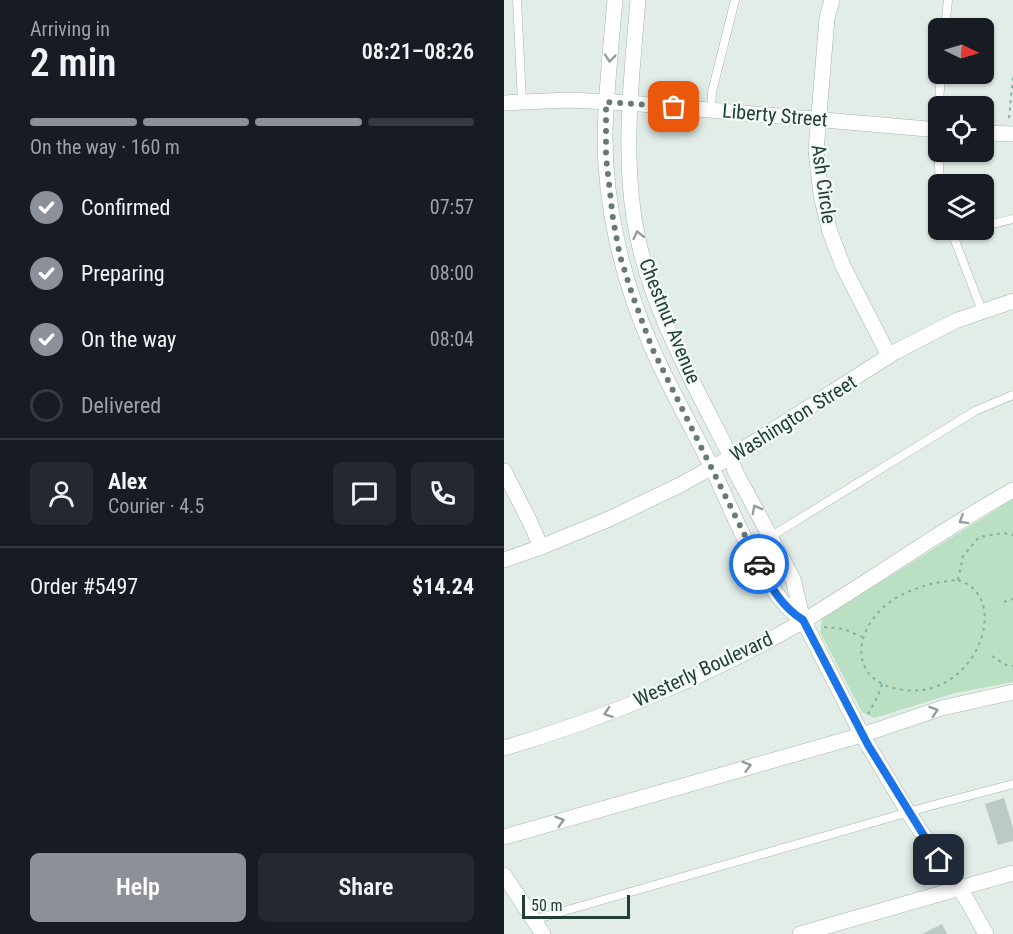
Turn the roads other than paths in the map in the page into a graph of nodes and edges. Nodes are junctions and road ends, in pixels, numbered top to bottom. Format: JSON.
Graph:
{"nodes":[{"id":1,"x":517,"y":0,"type":"edge"},
{"id":2,"x":615,"y":0,"type":"edge"},
{"id":3,"x":638,"y":0,"type":"edge"},
{"id":4,"x":735,"y":0,"type":"edge"},
{"id":5,"x":832,"y":0,"type":"edge"},
{"id":6,"x":948,"y":0,"type":"edge"},
{"id":7,"x":946,"y":18,"type":"edge"},
{"id":8,"x":522,"y":102,"type":"junction"},
{"id":9,"x":606,"y":102,"type":"junction"},
{"id":10,"x":504,"y":103,"type":"edge"},
{"id":11,"x":630,"y":103,"type":"junction"},
{"id":12,"x":711,"y":110,"type":"junction"},
{"id":13,"x":819,"y":119,"type":"junction"},
{"id":14,"x":928,"y":129,"type":"edge"},
{"id":15,"x":994,"y":133,"type":"edge"},
{"id":16,"x":1013,"y":134,"type":"edge"},
{"id":17,"x":1013,"y":219,"type":"edge"},
{"id":18,"x":994,"y":224,"type":"edge"},
{"id":19,"x":955,"y":240,"type":"edge"},
{"id":20,"x":1013,"y":301,"type":"edge"},
{"id":21,"x":982,"y":311,"type":"junction"},
{"id":22,"x":889,"y":356,"type":"junction"},
{"id":23,"x":1013,"y":395,"type":"edge"},
{"id":24,"x":731,"y":457,"type":"junction"},
{"id":25,"x":712,"y":469,"type":"junction"},
{"id":26,"x":504,"y":471,"type":"edge"},
{"id":27,"x":1013,"y":490,"type":"edge"},
{"id":28,"x":770,"y":537,"type":"junction"},
{"id":29,"x":540,"y":548,"type":"junction"},
{"id":30,"x":504,"y":560,"type":"edge"},
{"id":31,"x":811,"y":623,"type":"junction"},
{"id":32,"x":1013,"y":693,"type":"edge"},
{"id":33,"x":862,"y":735,"type":"junction"},
{"id":34,"x":504,"y":748,"type":"edge"},
{"id":35,"x":1013,"y":784,"type":"edge"},
{"id":36,"x":908,"y":812,"type":"junction"},
{"id":37,"x":504,"y":837,"type":"edge"},
{"id":38,"x":1013,"y":873,"type":"edge"},
{"id":39,"x":504,"y":875,"type":"edge"},
{"id":40,"x":959,"y":889,"type":"junction"},
{"id":41,"x":533,"y":920,"type":"junction"},
{"id":42,"x":543,"y":934,"type":"edge"},
{"id":43,"x":800,"y":934,"type":"edge"},
{"id":44,"x":986,"y":934,"type":"edge"}],
"edges":[{"from":1,"to":8,"type":"lane"},
{"from":2,"to":9,"type":"street","name":"Chestnut Avenue","one_way":true},
{"from":3,"to":11,"type":"street","name":"Chestnut Avenue"},
{"from":4,"to":12,"type":"lane"},
{"from":5,"to":13,"type":"street","name":"Ash Circle"},
{"from":6,"to":7,"type":"lane"},
{"from":8,"to":9,"type":"street","name":"Liberty Street"},
{"from":8,"to":10,"type":"street","name":"Liberty Street"},
{"from":9,"to":11,"type":"street","name":"Liberty Street"},
{"from":9,"to":25,"type":"street","name":"Chestnut Avenue"},
{"from":11,"to":12,"type":"street","name":"Liberty Street"},
{"from":24,"to":11,"type":"street","name":"Chestnut Avenue","one_way":true},
{"from":12,"to":13,"type":"street","name":"Liberty Street"},
{"from":13,"to":14,"type":"street","name":"Liberty Street"},
{"from":13,"to":22,"type":"street","name":"Ash Circle"},
{"from":15,"to":16,"type":"street"},
{"from":17,"to":18,"type":"lane"},
{"from":19,"to":21,"type":"lane"},
{"from":20,"to":21,"type":"street","name":"Washington Street"},
{"from":21,"to":22,"type":"street","name":"Washington Street"},
{"from":22,"to":24,"type":"street","name":"Washington Street"},
{"from":23,"to":28,"type":"lane"},
{"from":24,"to":25,"type":"street","name":"Washington Street"},
{"from":28,"to":24,"type":"street","name":"Chestnut Avenue","one_way":true},
{"from":25,"to":29,"type":"street","name":"Washington Street"},
{"from":25,"to":31,"type":"street","name":"Chestnut Avenue"},
{"from":26,"to":29,"type":"street"},
{"from":27,"to":31,"type":"street","name":"Westerly Boulevard","one_way":true},
{"from":28,"to":31,"type":"street","name":"Chestnut Avenue"},
{"from":29,"to":30,"type":"street","name":"Washington Street"},
{"from":31,"to":33,"type":"street","name":"Chestnut Avenue"},
{"from":31,"to":34,"type":"street","name":"Westerly Boulevard","one_way":true},
{"from":33,"to":32,"type":"street","one_way":true},
{"from":33,"to":36,"type":"street","name":"Chestnut Avenue"},
{"from":37,"to":33,"type":"street","one_way":true},
{"from":35,"to":36,"type":"lane"},
{"from":36,"to":40,"type":"street","name":"Chestnut Avenue"},
{"from":36,"to":41,"type":"lane"},
{"from":38,"to":40,"type":"street"},
{"from":39,"to":41,"type":"street"},
{"from":40,"to":43,"type":"street"},
{"from":40,"to":44,"type":"street","name":"Chestnut Avenue"},
{"from":41,"to":42,"type":"street"}]}
